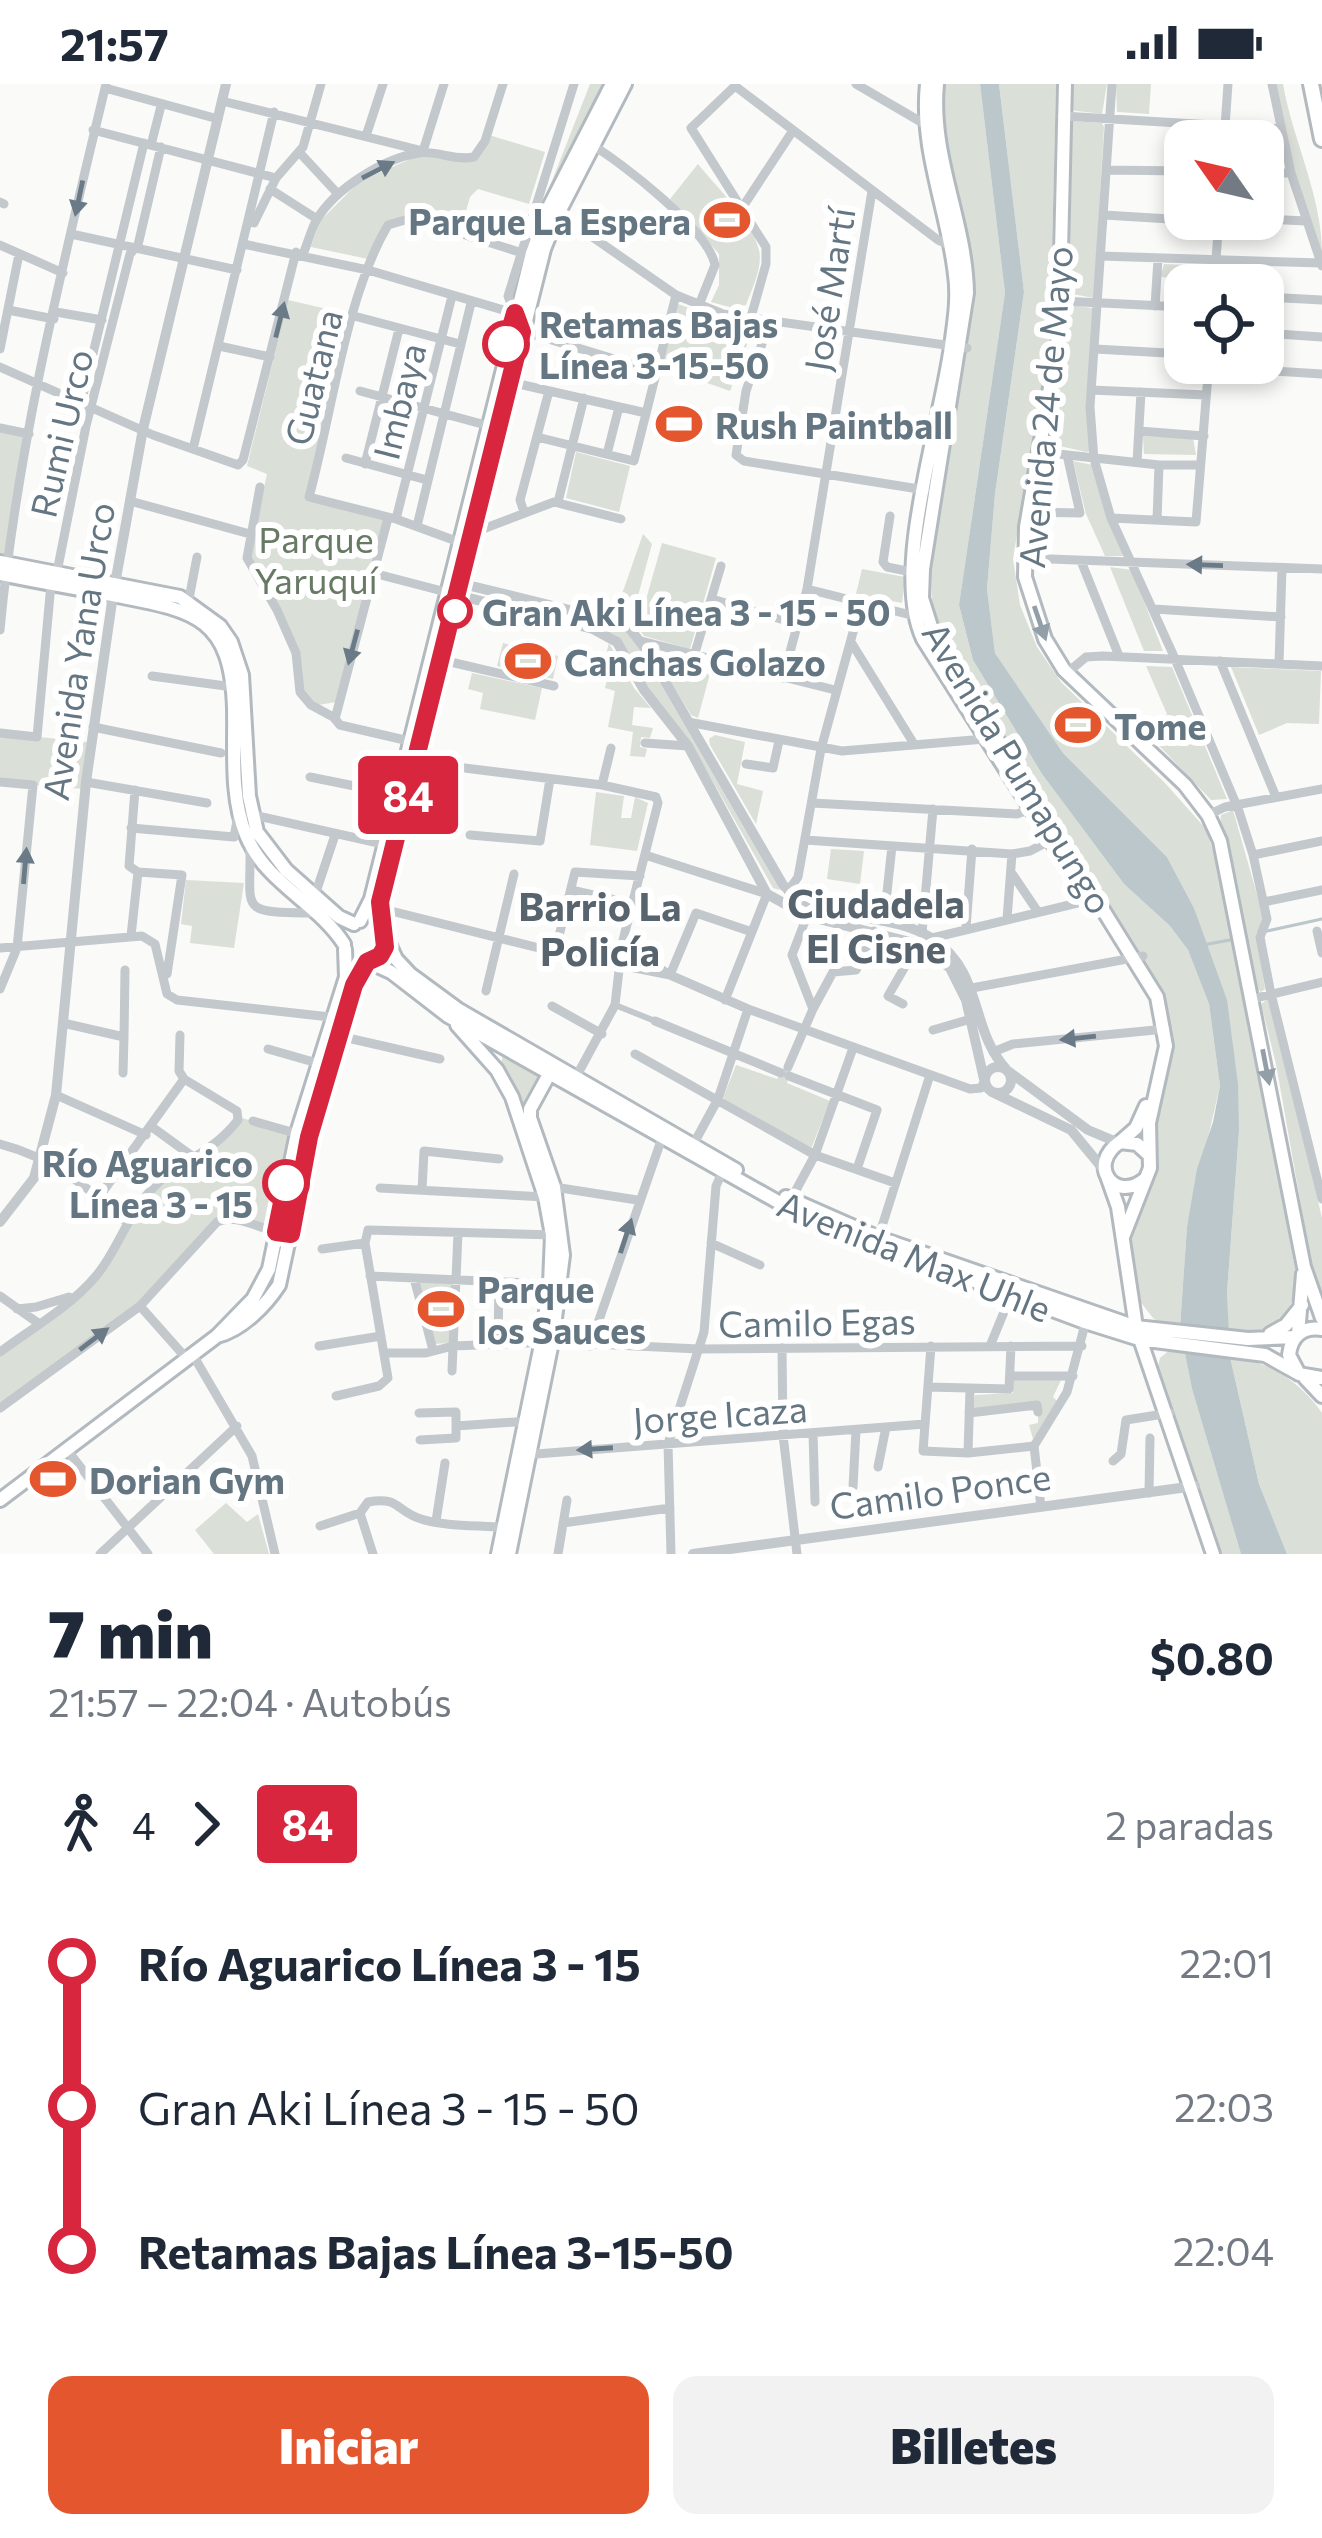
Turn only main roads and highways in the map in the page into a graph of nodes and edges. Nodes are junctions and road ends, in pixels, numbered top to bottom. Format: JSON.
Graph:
{"nodes":[{"id":1,"x":612,"y":84,"type":"edge"},
{"id":2,"x":625,"y":84,"type":"edge"},
{"id":3,"x":927,"y":84,"type":"edge"},
{"id":4,"x":937,"y":84,"type":"edge"},
{"id":5,"x":1062,"y":84,"type":"edge"},
{"id":6,"x":1310,"y":84,"type":"edge"},
{"id":7,"x":933,"y":126,"type":"junction"},
{"id":8,"x":1322,"y":139,"type":"edge"},
{"id":9,"x":588,"y":142,"type":"junction"},
{"id":10,"x":521,"y":315,"type":"junction"},
{"id":11,"x":960,"y":347,"type":"junction"},
{"id":12,"x":492,"y":427,"type":"junction"},
{"id":13,"x":3,"y":569,"type":"edge"},
{"id":14,"x":454,"y":589,"type":"junction"},
{"id":15,"x":187,"y":606,"type":"junction"},
{"id":16,"x":401,"y":795,"type":"junction"},
{"id":17,"x":1038,"y":807,"type":"junction"},
{"id":18,"x":245,"y":813,"type":"junction"},
{"id":19,"x":1093,"y":899,"type":"junction"},
{"id":20,"x":314,"y":904,"type":"junction"},
{"id":21,"x":357,"y":922,"type":"junction"},
{"id":22,"x":383,"y":932,"type":"junction"},
{"id":23,"x":344,"y":946,"type":"junction"},
{"id":24,"x":368,"y":962,"type":"junction"},
{"id":25,"x":448,"y":1016,"type":"junction"},
{"id":26,"x":338,"y":1018,"type":"junction"},
{"id":27,"x":1161,"y":1029,"type":"junction"},
{"id":28,"x":506,"y":1043,"type":"junction"},
{"id":29,"x":551,"y":1069,"type":"junction"},
{"id":30,"x":497,"y":1070,"type":"junction"},
{"id":31,"x":573,"y":1082,"type":"junction"},
{"id":32,"x":533,"y":1102,"type":"junction"},
{"id":33,"x":664,"y":1133,"type":"junction"},
{"id":34,"x":303,"y":1135,"type":"junction"},
{"id":35,"x":1120,"y":1143,"type":"junction"},
{"id":36,"x":1148,"y":1154,"type":"junction"},
{"id":37,"x":724,"y":1168,"type":"junction"},
{"id":38,"x":1106,"y":1174,"type":"junction"},
{"id":39,"x":1146,"y":1178,"type":"junction"},
{"id":40,"x":549,"y":1192,"type":"junction"},
{"id":41,"x":1123,"y":1237,"type":"junction"},
{"id":42,"x":1130,"y":1298,"type":"junction"},
{"id":43,"x":1313,"y":1302,"type":"edge"},
{"id":44,"x":1322,"y":1318,"type":"edge"},
{"id":45,"x":1322,"y":1329,"type":"edge"},
{"id":46,"x":1138,"y":1333,"type":"junction"},
{"id":47,"x":1296,"y":1335,"type":"junction"},
{"id":48,"x":1167,"y":1338,"type":"junction"},
{"id":49,"x":1252,"y":1343,"type":"junction"},
{"id":50,"x":1148,"y":1366,"type":"junction"},
{"id":51,"x":1302,"y":1376,"type":"junction"},
{"id":52,"x":1322,"y":1378,"type":"edge"},
{"id":53,"x":1322,"y":1396,"type":"edge"},
{"id":54,"x":0,"y":1500,"type":"edge"},
{"id":55,"x":509,"y":1527,"type":"junction"},
{"id":56,"x":1211,"y":1553,"type":"edge"},
{"id":57,"x":498,"y":1554,"type":"edge"},
{"id":58,"x":508,"y":1554,"type":"edge"}],
"edges":[{"from":1,"to":9,"type":"main road"},
{"from":2,"to":9,"type":"main road"},
{"from":3,"to":7,"type":"main road","name":"Avenida Pumapungo"},
{"from":4,"to":7,"type":"main road","name":"Avenida Pumapungo"},
{"from":5,"to":43,"type":"main road","name":"Avenida 24 de Mayo","one_way":true},
{"from":6,"to":8,"type":"highway"},
{"from":7,"to":11,"type":"main road","name":"Avenida Pumapungo"},
{"from":9,"to":10,"type":"main road"},
{"from":10,"to":12,"type":"main road"},
{"from":10,"to":12,"type":"main road"},
{"from":11,"to":17,"type":"main road","name":"Avenida Pumapungo"},
{"from":11,"to":17,"type":"main road","name":"Avenida Pumapungo"},
{"from":12,"to":14,"type":"main road"},
{"from":12,"to":14,"type":"main road"},
{"from":13,"to":15,"type":"main road"},
{"from":14,"to":16,"type":"main road"},
{"from":14,"to":16,"type":"main road"},
{"from":15,"to":18,"type":"main road"},
{"from":15,"to":18,"type":"main road"},
{"from":16,"to":21,"type":"main road"},
{"from":16,"to":22,"type":"main road"},
{"from":17,"to":19,"type":"main road","name":"Avenida Pumapungo"},
{"from":17,"to":19,"type":"main road","name":"Avenida Pumapungo"},
{"from":18,"to":20,"type":"main road"},
{"from":18,"to":20,"type":"main road"},
{"from":19,"to":27,"type":"main road","name":"Avenida Pumapungo"},
{"from":20,"to":21,"type":"main road"},
{"from":20,"to":23,"type":"main road"},
{"from":21,"to":22,"type":"main road"},
{"from":21,"to":23,"type":"main road"},
{"from":22,"to":24,"type":"main road"},
{"from":22,"to":28,"type":"main road","name":"Avenida Max Uhle"},
{"from":23,"to":24,"type":"main road"},
{"from":23,"to":26,"type":"main road"},
{"from":24,"to":25,"type":"main road","name":"Avenida Max Uhle"},
{"from":24,"to":26,"type":"main road"},
{"from":25,"to":28,"type":"main road","name":"Avenida Max Uhle"},
{"from":25,"to":30,"type":"main road"},
{"from":26,"to":34,"type":"main road"},
{"from":26,"to":34,"type":"main road"},
{"from":27,"to":35,"type":"main road"},
{"from":27,"to":36,"type":"main road"},
{"from":28,"to":29,"type":"main road","name":"Avenida Max Uhle"},
{"from":28,"to":30,"type":"main road"},
{"from":29,"to":31,"type":"main road","name":"Avenida Max Uhle"},
{"from":29,"to":32,"type":"main road"},
{"from":30,"to":40,"type":"main road"},
{"from":31,"to":32,"type":"main road"},
{"from":31,"to":33,"type":"main road","name":"Avenida Max Uhle"},
{"from":32,"to":40,"type":"main road"},
{"from":33,"to":37,"type":"main road","name":"Avenida Max Uhle"},
{"from":33,"to":37,"type":"main road","name":"Avenida Max Uhle"},
{"from":34,"to":54,"type":"main road"},
{"from":35,"to":36,"type":"main road"},
{"from":35,"to":38,"type":"main road"},
{"from":36,"to":39,"type":"main road"},
{"from":37,"to":46,"type":"main road","name":"Avenida Max Uhle"},
{"from":38,"to":39,"type":"main road"},
{"from":38,"to":41,"type":"main road"},
{"from":39,"to":41,"type":"main road"},
{"from":40,"to":55,"type":"main road"},
{"from":41,"to":42,"type":"main road"},
{"from":42,"to":46,"type":"main road"},
{"from":42,"to":48,"type":"main road"},
{"from":43,"to":44,"type":"main road","name":"Avenida 24 de Mayo"},
{"from":43,"to":47,"type":"main road","name":"Avenida 24 de Mayo"},
{"from":43,"to":49,"type":"main road"},
{"from":45,"to":47,"type":"main road","name":"Avenida Max Uhle"},
{"from":46,"to":48,"type":"main road","name":"Avenida Max Uhle"},
{"from":46,"to":50,"type":"main road"},
{"from":47,"to":49,"type":"main road","name":"Avenida Max Uhle"},
{"from":47,"to":51,"type":"main road","name":"Avenida 24 de Mayo"},
{"from":48,"to":49,"type":"main road","name":"Avenida Max Uhle"},
{"from":48,"to":50,"type":"main road"},
{"from":49,"to":51,"type":"main road","name":"Avenida Max Uhle"},
{"from":50,"to":56,"type":"main road"},
{"from":51,"to":52,"type":"main road"},
{"from":51,"to":53,"type":"main road"},
{"from":55,"to":57,"type":"main road"},
{"from":55,"to":58,"type":"main road"}]}
